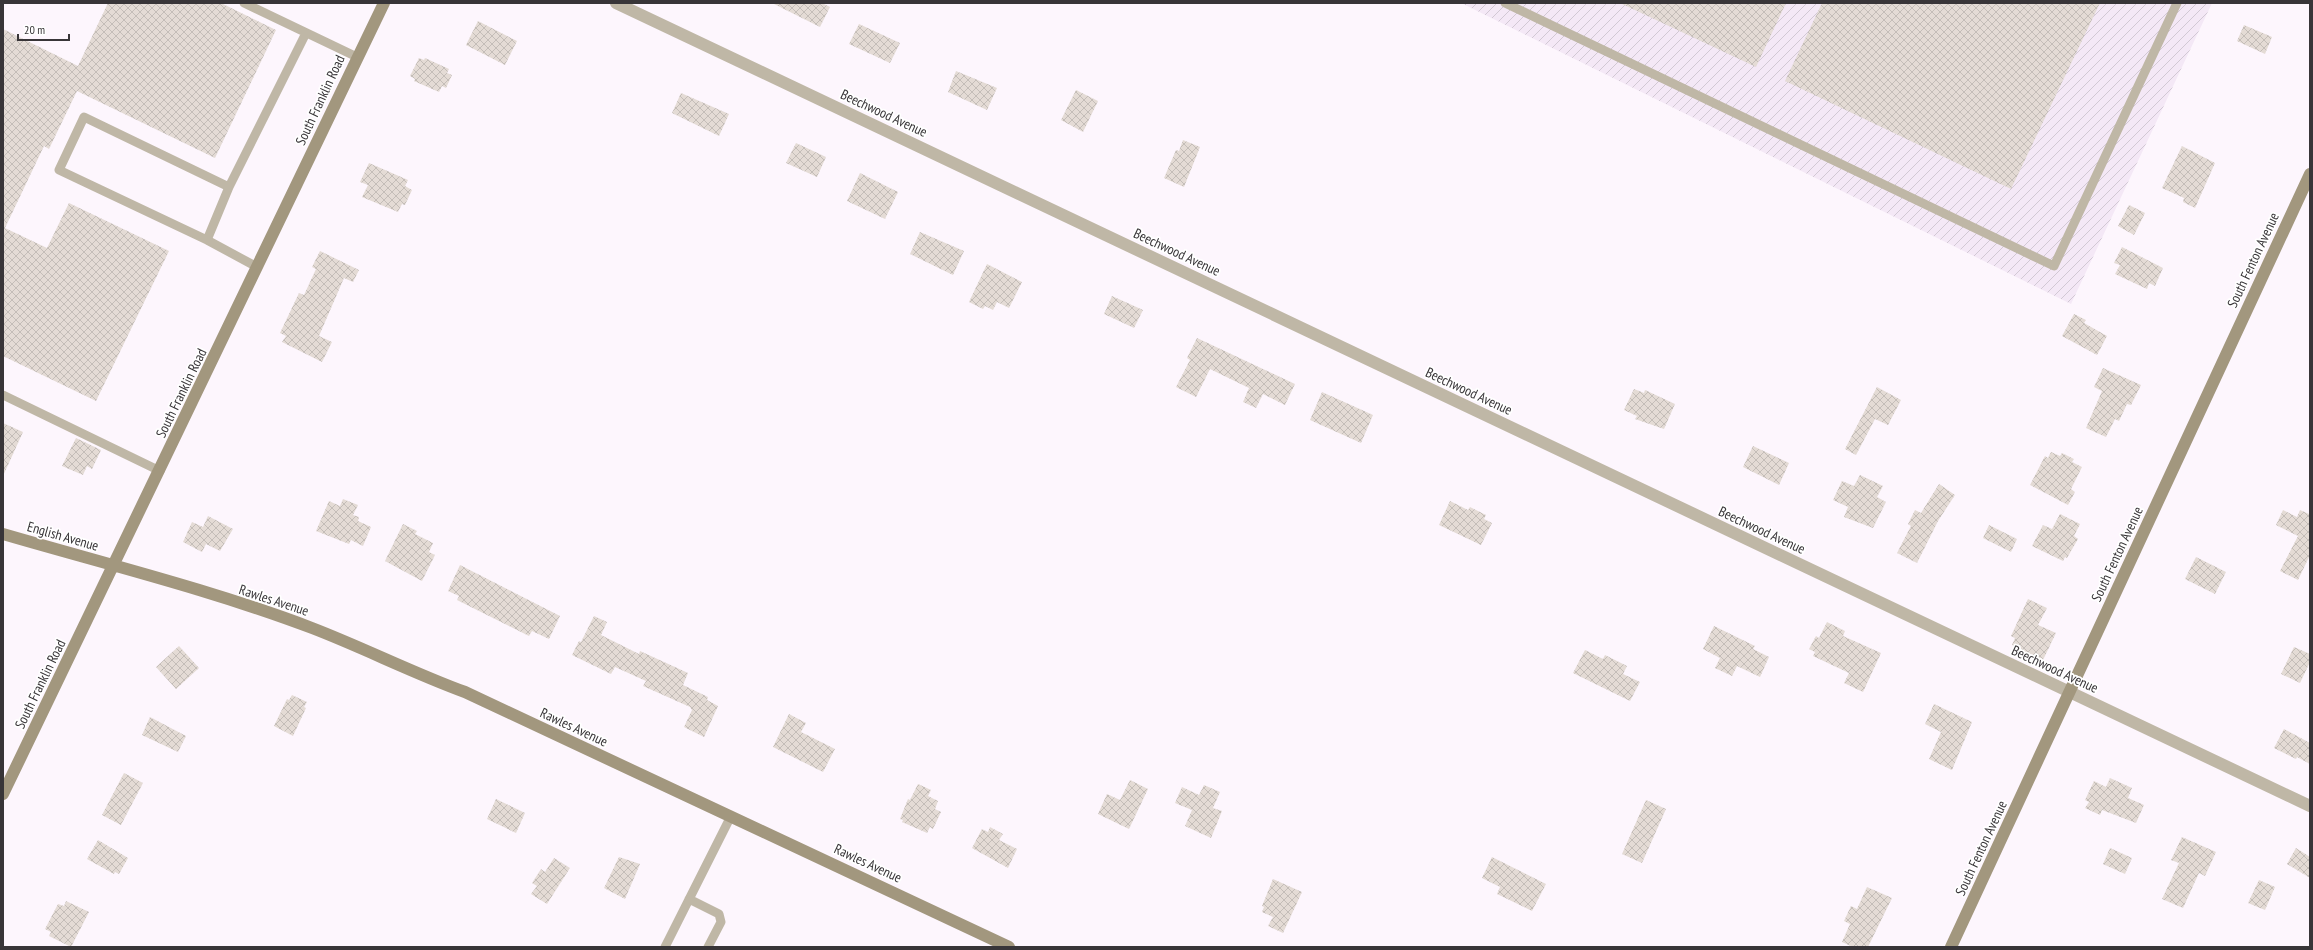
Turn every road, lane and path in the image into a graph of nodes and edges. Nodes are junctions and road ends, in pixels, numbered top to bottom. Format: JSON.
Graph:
{"nodes":[{"id":1,"x":244,"y":3,"type":"edge"},
{"id":2,"x":384,"y":3,"type":"edge"},
{"id":3,"x":616,"y":3,"type":"edge"},
{"id":4,"x":1505,"y":3,"type":"edge"},
{"id":5,"x":2177,"y":3,"type":"edge"},
{"id":6,"x":306,"y":33,"type":"junction"},
{"id":7,"x":357,"y":57,"type":"junction"},
{"id":8,"x":2310,"y":174,"type":"edge"},
{"id":9,"x":229,"y":187,"type":"junction"},
{"id":10,"x":207,"y":240,"type":"junction"},
{"id":11,"x":258,"y":267,"type":"junction"},
{"id":12,"x":3,"y":395,"type":"edge"},
{"id":13,"x":160,"y":471,"type":"junction"},
{"id":14,"x":3,"y":534,"type":"edge"},
{"id":15,"x":114,"y":567,"type":"junction"},
{"id":16,"x":2070,"y":692,"type":"junction"},
{"id":17,"x":3,"y":794,"type":"edge"},
{"id":18,"x":2310,"y":806,"type":"edge"},
{"id":19,"x":731,"y":816,"type":"junction"},
{"id":20,"x":689,"y":899,"type":"junction"},
{"id":21,"x":665,"y":947,"type":"edge"},
{"id":22,"x":708,"y":947,"type":"edge"},
{"id":23,"x":1009,"y":947,"type":"edge"},
{"id":24,"x":1951,"y":947,"type":"edge"}],
"edges":[{"from":1,"to":6,"type":"lane"},
{"from":2,"to":7,"type":"street","name":"South Franklin Road"},
{"from":3,"to":16,"type":"street","name":"Beechwood Avenue"},
{"from":4,"to":5,"type":"lane"},
{"from":6,"to":7,"type":"lane"},
{"from":6,"to":9,"type":"lane"},
{"from":7,"to":11,"type":"street","name":"South Franklin Road"},
{"from":8,"to":16,"type":"street","name":"South Fenton Avenue"},
{"from":9,"to":10,"type":"lane"},
{"from":9,"to":10,"type":"lane"},
{"from":10,"to":11,"type":"lane"},
{"from":11,"to":13,"type":"street","name":"South Franklin Road"},
{"from":12,"to":13,"type":"lane"},
{"from":13,"to":15,"type":"street","name":"South Franklin Road"},
{"from":14,"to":15,"type":"street","name":"English Avenue"},
{"from":15,"to":17,"type":"street","name":"South Franklin Road"},
{"from":15,"to":19,"type":"street","name":"Rawles Avenue"},
{"from":16,"to":18,"type":"street","name":"Beechwood Avenue"},
{"from":16,"to":24,"type":"street","name":"South Fenton Avenue"},
{"from":19,"to":20,"type":"lane"},
{"from":19,"to":23,"type":"street","name":"Rawles Avenue"},
{"from":20,"to":21,"type":"lane"},
{"from":20,"to":22,"type":"lane"}]}
